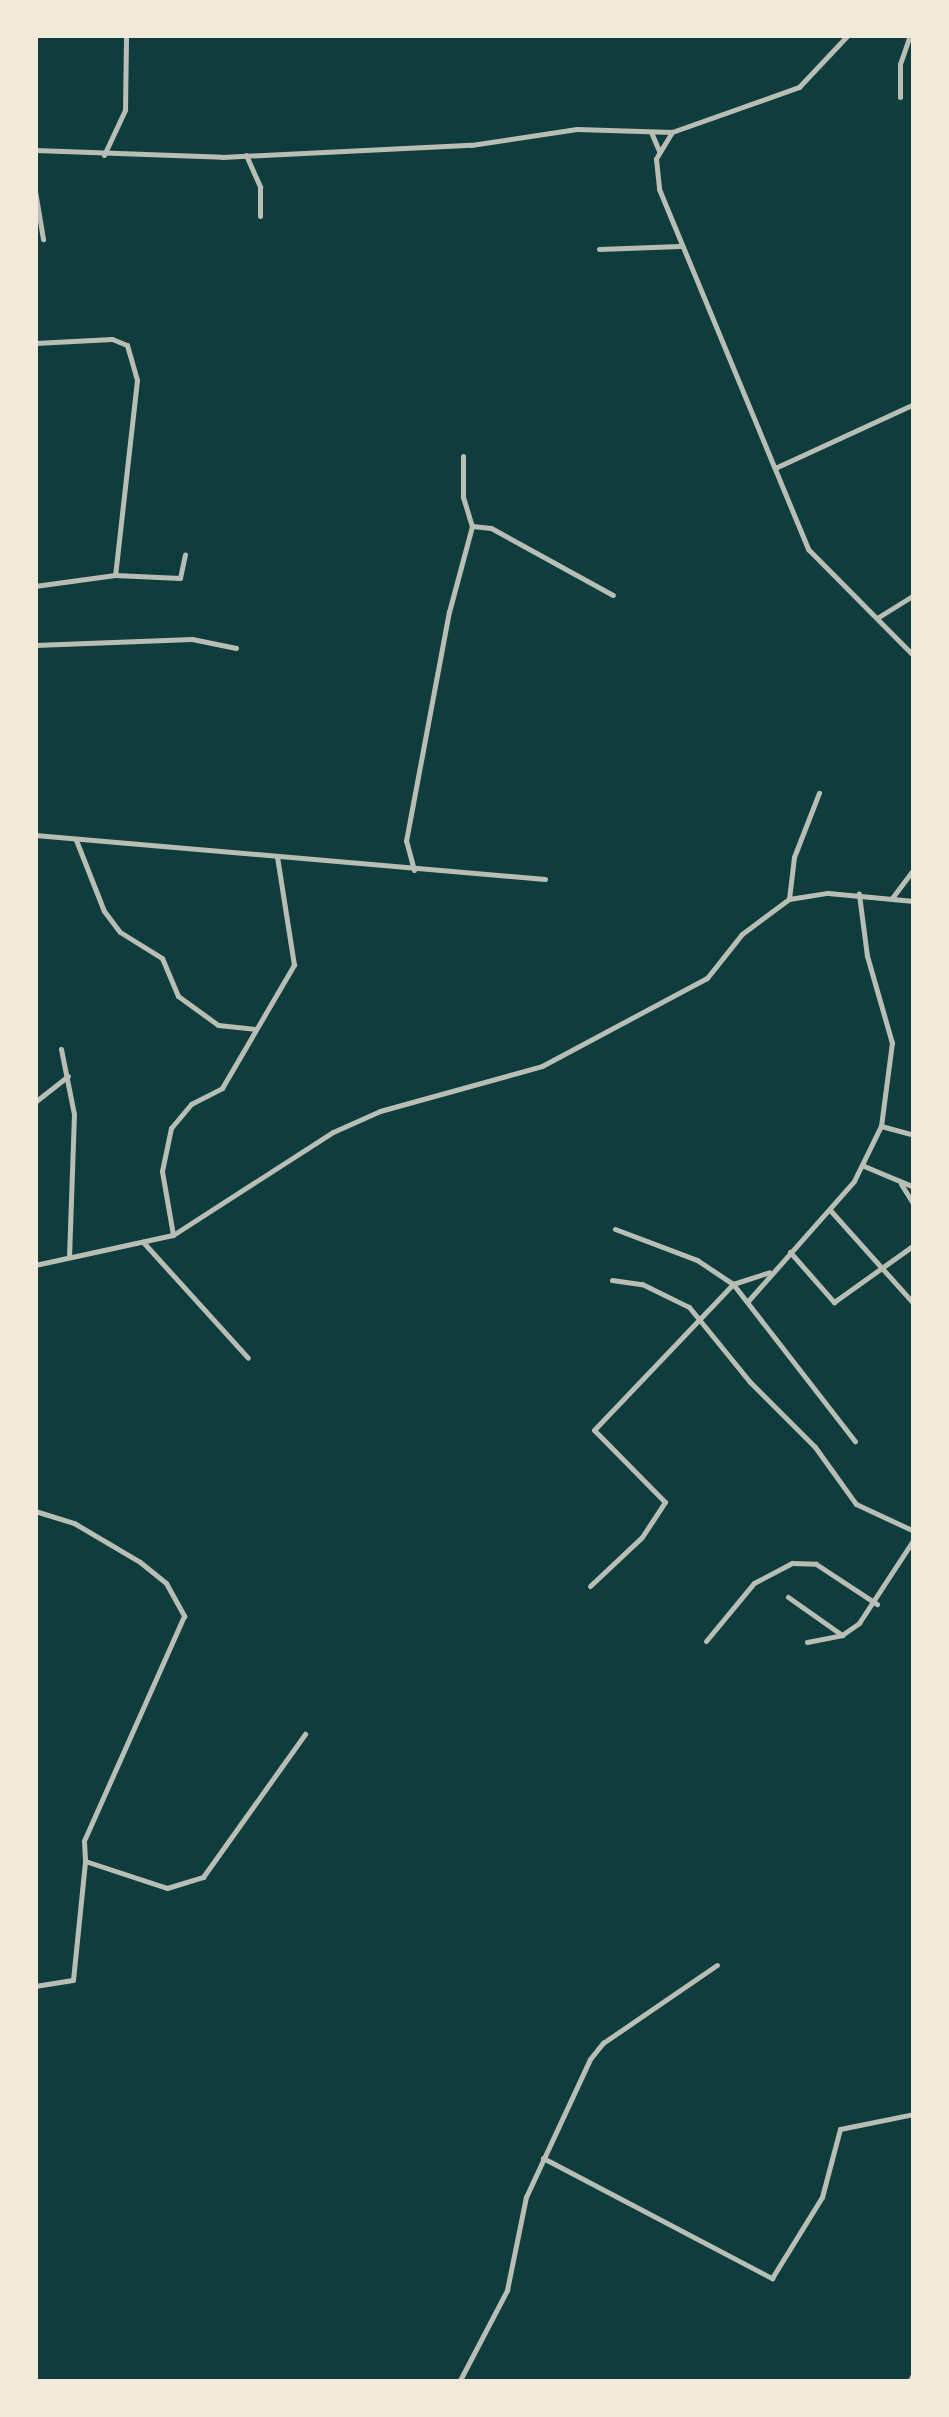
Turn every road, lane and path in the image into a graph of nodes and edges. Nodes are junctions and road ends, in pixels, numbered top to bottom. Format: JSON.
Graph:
{"nodes":[{"id":1,"x":126,"y":35,"type":"edge"},
{"id":2,"x":848,"y":35,"type":"edge"},
{"id":3,"x":910,"y":35,"type":"edge"},
{"id":4,"x":900,"y":96,"type":"dead end"},
{"id":5,"x":651,"y":132,"type":"junction"},
{"id":6,"x":672,"y":132,"type":"junction"},
{"id":7,"x":35,"y":150,"type":"edge"},
{"id":8,"x":659,"y":151,"type":"junction"},
{"id":9,"x":104,"y":155,"type":"junction"},
{"id":10,"x":246,"y":156,"type":"junction"},
{"id":11,"x":35,"y":191,"type":"edge"},
{"id":12,"x":260,"y":216,"type":"dead end"},
{"id":13,"x":43,"y":239,"type":"dead end"},
{"id":14,"x":680,"y":246,"type":"junction"},
{"id":15,"x":599,"y":249,"type":"dead end"},
{"id":16,"x":35,"y":343,"type":"edge"},
{"id":17,"x":914,"y":404,"type":"edge"},
{"id":18,"x":463,"y":456,"type":"dead end"},
{"id":19,"x":775,"y":468,"type":"junction"},
{"id":20,"x":472,"y":526,"type":"junction"},
{"id":21,"x":185,"y":556,"type":"dead end"},
{"id":22,"x":115,"y":575,"type":"junction"},
{"id":23,"x":35,"y":586,"type":"edge"},
{"id":24,"x":914,"y":594,"type":"edge"},
{"id":25,"x":613,"y":595,"type":"dead end"},
{"id":26,"x":877,"y":618,"type":"junction"},
{"id":27,"x":35,"y":645,"type":"edge"},
{"id":28,"x":236,"y":648,"type":"dead end"},
{"id":29,"x":914,"y":656,"type":"edge"},
{"id":30,"x":819,"y":793,"type":"dead end"},
{"id":31,"x":35,"y":836,"type":"edge"},
{"id":32,"x":76,"y":840,"type":"junction"},
{"id":33,"x":278,"y":857,"type":"junction"},
{"id":34,"x":414,"y":870,"type":"junction"},
{"id":35,"x":914,"y":870,"type":"edge"},
{"id":36,"x":545,"y":879,"type":"dead end"},
{"id":37,"x":859,"y":894,"type":"junction"},
{"id":38,"x":892,"y":898,"type":"junction"},
{"id":39,"x":789,"y":899,"type":"junction"},
{"id":40,"x":914,"y":902,"type":"edge"},
{"id":41,"x":255,"y":1029,"type":"junction"},
{"id":42,"x":61,"y":1049,"type":"dead end"},
{"id":43,"x":68,"y":1076,"type":"junction"},
{"id":44,"x":35,"y":1102,"type":"edge"},
{"id":45,"x":882,"y":1126,"type":"junction"},
{"id":46,"x":914,"y":1135,"type":"edge"},
{"id":47,"x":864,"y":1166,"type":"junction"},
{"id":48,"x":899,"y":1182,"type":"junction"},
{"id":49,"x":914,"y":1187,"type":"edge"},
{"id":50,"x":914,"y":1205,"type":"edge"},
{"id":51,"x":830,"y":1210,"type":"junction"},
{"id":52,"x":615,"y":1230,"type":"dead end"},
{"id":53,"x":172,"y":1235,"type":"junction"},
{"id":54,"x":143,"y":1242,"type":"junction"},
{"id":55,"x":914,"y":1246,"type":"edge"},
{"id":56,"x":790,"y":1252,"type":"junction"},
{"id":57,"x":69,"y":1254,"type":"junction"},
{"id":58,"x":35,"y":1265,"type":"edge"},
{"id":59,"x":880,"y":1267,"type":"junction"},
{"id":60,"x":769,"y":1272,"type":"junction"},
{"id":61,"x":612,"y":1280,"type":"dead end"},
{"id":62,"x":733,"y":1284,"type":"junction"},
{"id":63,"x":748,"y":1301,"type":"junction"},
{"id":64,"x":914,"y":1304,"type":"edge"},
{"id":65,"x":702,"y":1318,"type":"junction"},
{"id":66,"x":248,"y":1358,"type":"dead end"},
{"id":67,"x":854,"y":1440,"type":"dead end"},
{"id":68,"x":35,"y":1511,"type":"edge"},
{"id":69,"x":914,"y":1531,"type":"edge"},
{"id":70,"x":914,"y":1539,"type":"edge"},
{"id":71,"x":590,"y":1586,"type":"dead end"},
{"id":72,"x":788,"y":1597,"type":"dead end"},
{"id":73,"x":876,"y":1604,"type":"junction"},
{"id":74,"x":842,"y":1635,"type":"junction"},
{"id":75,"x":706,"y":1641,"type":"dead end"},
{"id":76,"x":807,"y":1642,"type":"dead end"},
{"id":77,"x":305,"y":1734,"type":"dead end"},
{"id":78,"x":85,"y":1861,"type":"junction"},
{"id":79,"x":717,"y":1965,"type":"dead end"},
{"id":80,"x":35,"y":1986,"type":"edge"},
{"id":81,"x":914,"y":2043,"type":"edge"},
{"id":82,"x":914,"y":2090,"type":"edge"},
{"id":83,"x":914,"y":2114,"type":"edge"},
{"id":84,"x":543,"y":2158,"type":"junction"},
{"id":85,"x":914,"y":2373,"type":"edge"},
{"id":86,"x":459,"y":2382,"type":"edge"},
{"id":87,"x":909,"y":2382,"type":"edge"}],
"edges":[{"from":1,"to":9,"type":"street"},
{"from":2,"to":6,"type":"street"},
{"from":3,"to":4,"type":"street"},
{"from":5,"to":6,"type":"street"},
{"from":5,"to":8,"type":"street"},
{"from":5,"to":10,"type":"street"},
{"from":6,"to":8,"type":"street"},
{"from":7,"to":9,"type":"street"},
{"from":8,"to":14,"type":"street"},
{"from":9,"to":10,"type":"street"},
{"from":10,"to":12,"type":"street"},
{"from":11,"to":13,"type":"street"},
{"from":14,"to":15,"type":"street"},
{"from":14,"to":19,"type":"street"},
{"from":16,"to":22,"type":"street"},
{"from":17,"to":19,"type":"street"},
{"from":18,"to":20,"type":"street"},
{"from":19,"to":26,"type":"street"},
{"from":20,"to":25,"type":"street"},
{"from":20,"to":34,"type":"street"},
{"from":21,"to":22,"type":"street"},
{"from":22,"to":23,"type":"street"},
{"from":24,"to":26,"type":"street"},
{"from":26,"to":29,"type":"street"},
{"from":27,"to":28,"type":"street"},
{"from":30,"to":39,"type":"street"},
{"from":31,"to":32,"type":"street"},
{"from":32,"to":33,"type":"street"},
{"from":32,"to":41,"type":"street"},
{"from":33,"to":34,"type":"street"},
{"from":33,"to":41,"type":"street"},
{"from":34,"to":36,"type":"street"},
{"from":35,"to":38,"type":"street"},
{"from":37,"to":38,"type":"street"},
{"from":37,"to":39,"type":"street"},
{"from":37,"to":45,"type":"street"},
{"from":38,"to":40,"type":"street"},
{"from":39,"to":53,"type":"street"},
{"from":41,"to":53,"type":"street"},
{"from":42,"to":43,"type":"street"},
{"from":43,"to":44,"type":"street"},
{"from":43,"to":57,"type":"street"},
{"from":45,"to":46,"type":"street"},
{"from":45,"to":47,"type":"street"},
{"from":47,"to":48,"type":"street"},
{"from":47,"to":51,"type":"street"},
{"from":48,"to":49,"type":"street"},
{"from":48,"to":50,"type":"street"},
{"from":51,"to":56,"type":"street"},
{"from":51,"to":59,"type":"street"},
{"from":52,"to":62,"type":"street"},
{"from":53,"to":54,"type":"street"},
{"from":54,"to":57,"type":"street"},
{"from":54,"to":66,"type":"street"},
{"from":55,"to":59,"type":"street"},
{"from":56,"to":59,"type":"street"},
{"from":56,"to":60,"type":"street"},
{"from":57,"to":58,"type":"street"},
{"from":59,"to":64,"type":"street"},
{"from":60,"to":62,"type":"street"},
{"from":60,"to":63,"type":"street"},
{"from":61,"to":65,"type":"street"},
{"from":62,"to":63,"type":"street"},
{"from":62,"to":65,"type":"street"},
{"from":63,"to":67,"type":"street"},
{"from":65,"to":69,"type":"street"},
{"from":65,"to":71,"type":"street"},
{"from":68,"to":78,"type":"street"},
{"from":70,"to":73,"type":"street"},
{"from":72,"to":74,"type":"street"},
{"from":73,"to":74,"type":"street"},
{"from":73,"to":75,"type":"street"},
{"from":74,"to":76,"type":"street"},
{"from":77,"to":78,"type":"street"},
{"from":78,"to":80,"type":"street"},
{"from":79,"to":84,"type":"street"},
{"from":81,"to":82,"type":"street"},
{"from":83,"to":84,"type":"street"},
{"from":84,"to":86,"type":"street"},
{"from":85,"to":87,"type":"street"}]}
